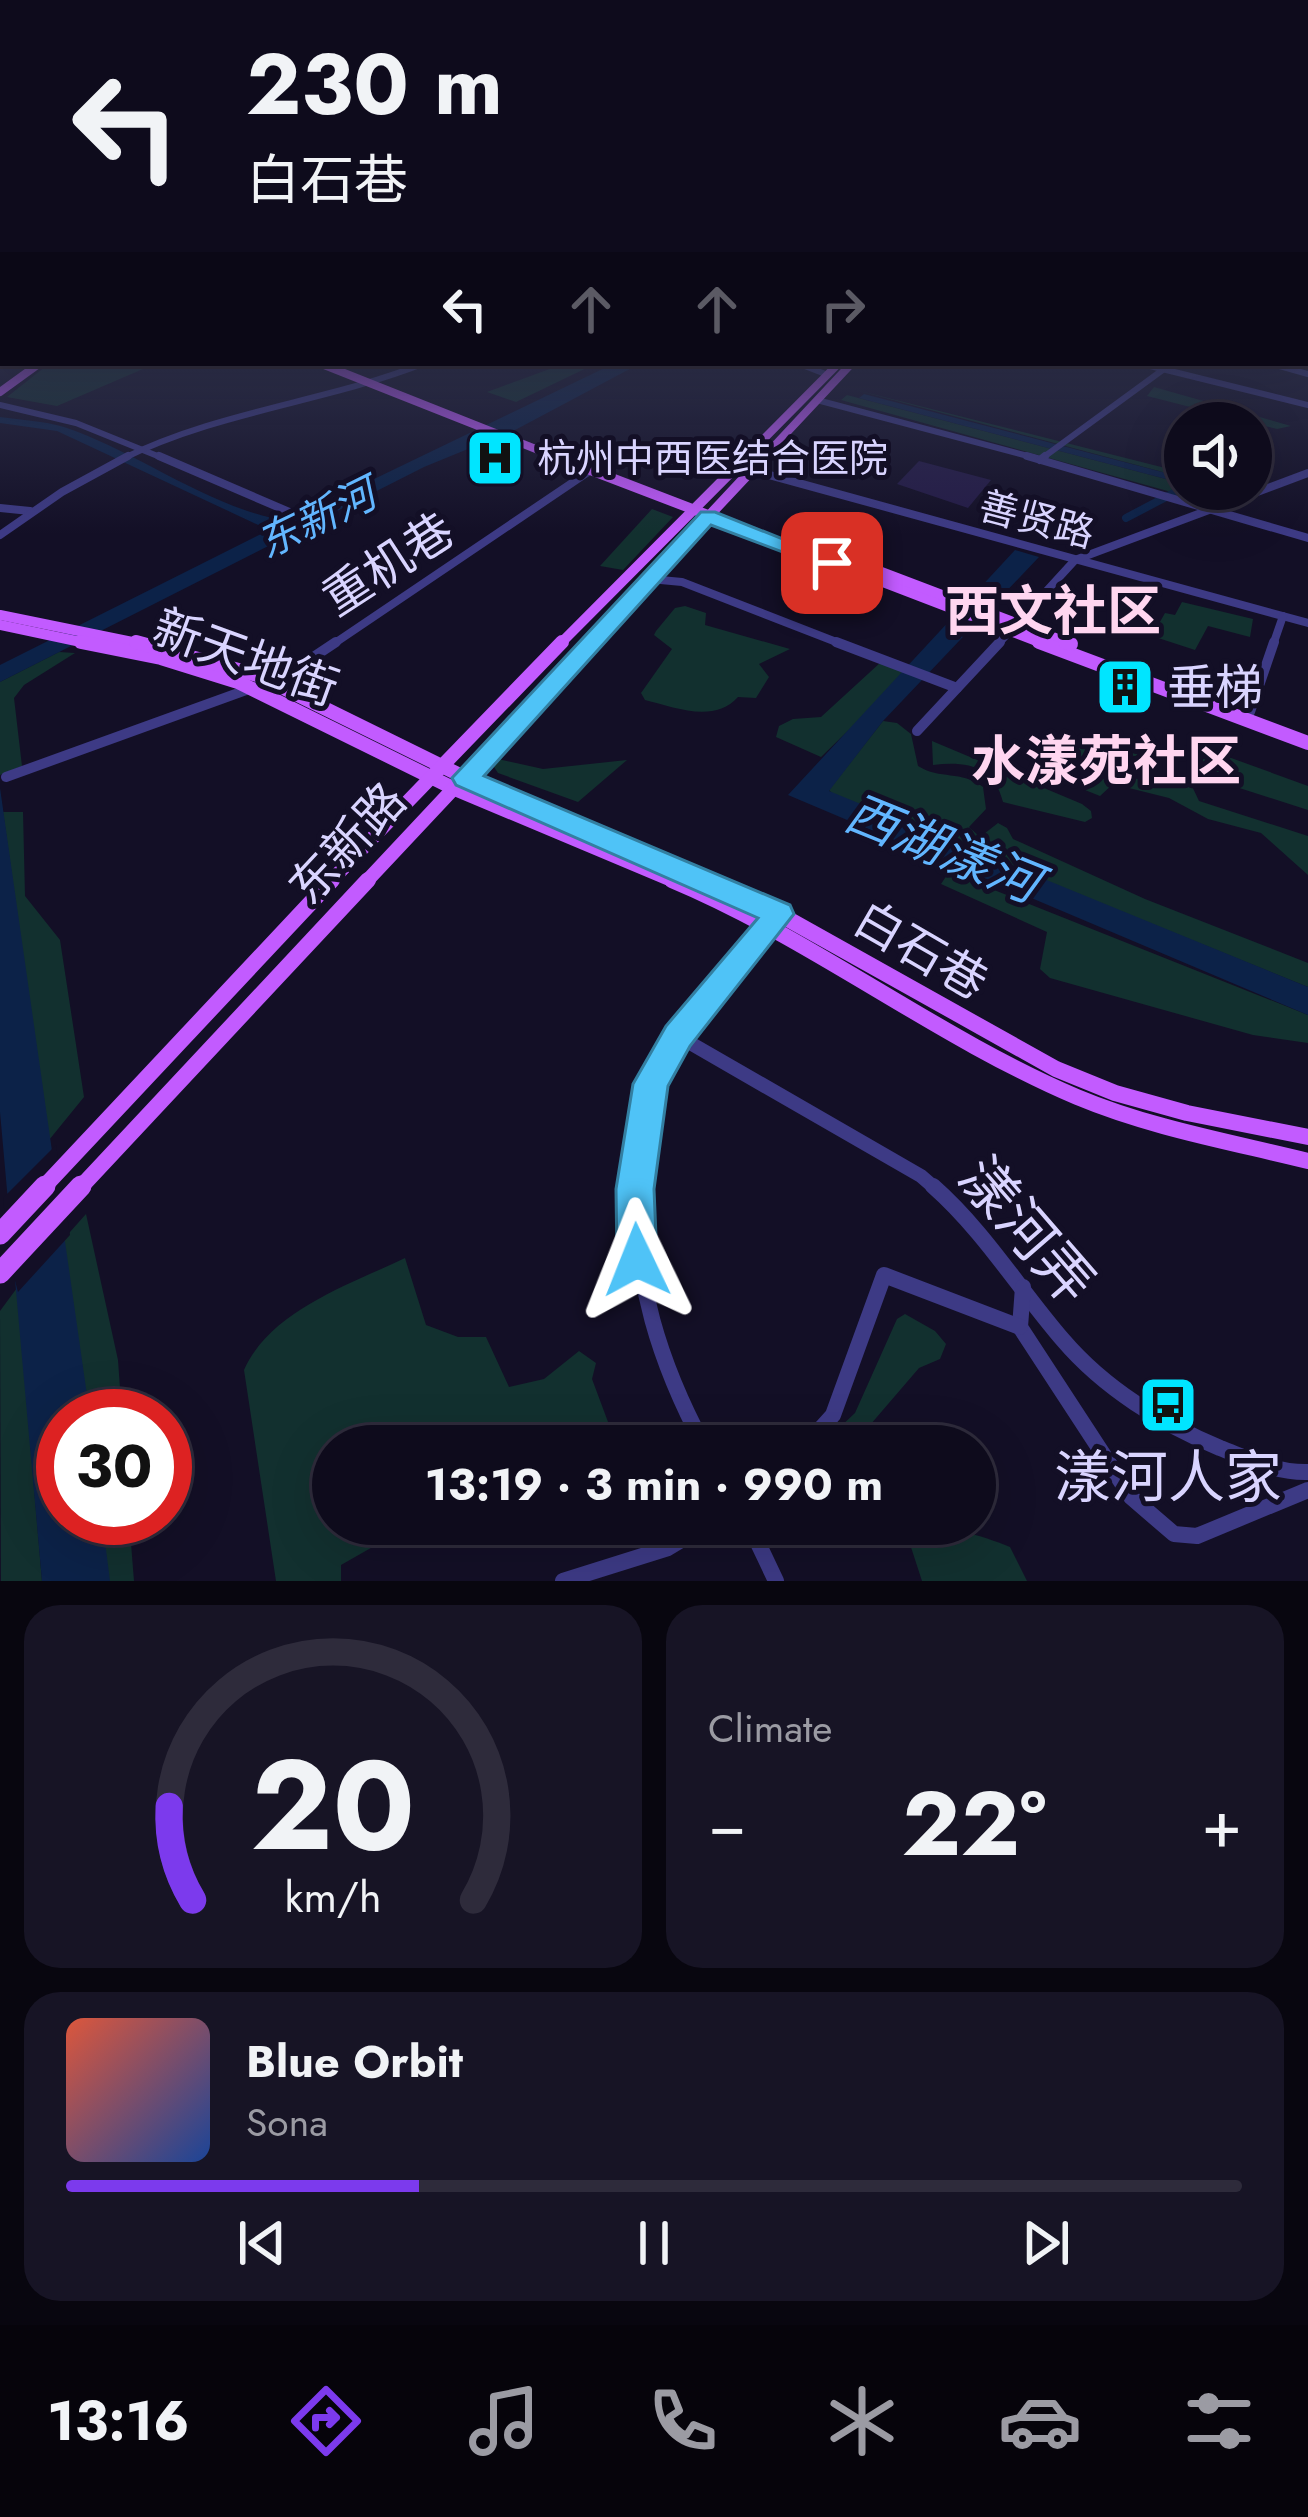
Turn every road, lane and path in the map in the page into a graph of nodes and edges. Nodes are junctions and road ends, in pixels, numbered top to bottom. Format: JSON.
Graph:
{"nodes":[{"id":1,"x":358,"y":387,"type":"edge"},
{"id":2,"x":386,"y":387,"type":"edge"},
{"id":3,"x":816,"y":387,"type":"edge"},
{"id":4,"x":830,"y":387,"type":"edge"},
{"id":5,"x":1140,"y":387,"type":"edge"},
{"id":6,"x":1233,"y":387,"type":"edge"},
{"id":7,"x":817,"y":400,"type":"junction"},
{"id":8,"x":0,"y":404,"type":"edge"},
{"id":9,"x":1308,"y":405,"type":"edge"},
{"id":10,"x":145,"y":451,"type":"junction"},
{"id":11,"x":1040,"y":460,"type":"junction"},
{"id":12,"x":594,"y":468,"type":"junction"},
{"id":13,"x":751,"y":470,"type":"junction"},
{"id":14,"x":1305,"y":476,"type":"edge"},
{"id":15,"x":1272,"y":486,"type":"edge"},
{"id":16,"x":1164,"y":496,"type":"edge"},
{"id":17,"x":0,"y":508,"type":"edge"},
{"id":18,"x":702,"y":510,"type":"junction"},
{"id":19,"x":1200,"y":510,"type":"edge"},
{"id":20,"x":1218,"y":510,"type":"edge"},
{"id":21,"x":30,"y":511,"type":"junction"},
{"id":22,"x":294,"y":514,"type":"dead end"},
{"id":23,"x":0,"y":535,"type":"edge"},
{"id":24,"x":1308,"y":538,"type":"edge"},
{"id":25,"x":1075,"y":560,"type":"junction"},
{"id":26,"x":650,"y":579,"type":"junction"},
{"id":27,"x":0,"y":615,"type":"edge"},
{"id":28,"x":1282,"y":616,"type":"junction"},
{"id":29,"x":1308,"y":623,"type":"edge"},
{"id":30,"x":0,"y":626,"type":"edge"},
{"id":31,"x":1012,"y":626,"type":"junction"},
{"id":32,"x":272,"y":682,"type":"junction"},
{"id":33,"x":252,"y":688,"type":"junction"},
{"id":34,"x":957,"y":688,"type":"junction"},
{"id":35,"x":1250,"y":712,"type":"junction"},
{"id":36,"x":916,"y":731,"type":"dead end"},
{"id":37,"x":1308,"y":734,"type":"edge"},
{"id":38,"x":1308,"y":743,"type":"edge"},
{"id":39,"x":435,"y":770,"type":"junction"},
{"id":40,"x":6,"y":777,"type":"dead end"},
{"id":41,"x":460,"y":784,"type":"junction"},
{"id":42,"x":774,"y":920,"type":"junction"},
{"id":43,"x":678,"y":1036,"type":"junction"},
{"id":44,"x":1308,"y":1137,"type":"edge"},
{"id":45,"x":1308,"y":1161,"type":"edge"},
{"id":46,"x":4,"y":1230,"type":"edge"},
{"id":47,"x":4,"y":1269,"type":"edge"},
{"id":48,"x":1023,"y":1287,"type":"junction"},
{"id":49,"x":1020,"y":1327,"type":"junction"},
{"id":50,"x":694,"y":1425,"type":"edge"},
{"id":51,"x":824,"y":1425,"type":"edge"},
{"id":52,"x":1308,"y":1472,"type":"edge"},
{"id":53,"x":1308,"y":1490,"type":"edge"},
{"id":54,"x":673,"y":1545,"type":"edge"},
{"id":55,"x":758,"y":1545,"type":"edge"},
{"id":56,"x":563,"y":1581,"type":"edge"},
{"id":57,"x":776,"y":1581,"type":"edge"}],
"edges":[{"from":1,"to":10,"type":"street"},
{"from":2,"to":12,"type":"main road"},
{"from":3,"to":18,"type":"main road","name":"东新路"},
{"from":4,"to":7,"type":"main road","name":"东新路"},
{"from":5,"to":11,"type":"street"},
{"from":6,"to":9,"type":"street"},
{"from":7,"to":11,"type":"street"},
{"from":7,"to":13,"type":"main road","name":"东新路"},
{"from":8,"to":10,"type":"street"},
{"from":10,"to":21,"type":"street"},
{"from":10,"to":22,"type":"street"},
{"from":11,"to":16,"type":"street"},
{"from":12,"to":18,"type":"main road"},
{"from":12,"to":32,"type":"street","name":"重机巷"},
{"from":13,"to":18,"type":"main road","name":"东新路"},
{"from":13,"to":25,"type":"street","name":"善贤路"},
{"from":14,"to":15,"type":"street"},
{"from":17,"to":21,"type":"street"},
{"from":18,"to":26,"type":"main road","name":"东新路"},
{"from":18,"to":31,"type":"main road"},
{"from":18,"to":39,"type":"main road","name":"东新路"},
{"from":19,"to":25,"type":"street"},
{"from":20,"to":24,"type":"street"},
{"from":21,"to":23,"type":"street"},
{"from":25,"to":28,"type":"street","name":"善贤路"},
{"from":25,"to":31,"type":"street"},
{"from":26,"to":34,"type":"street"},
{"from":26,"to":41,"type":"main road","name":"东新路"},
{"from":27,"to":32,"type":"main road","name":"新天地街"},
{"from":28,"to":29,"type":"street","name":"善贤路"},
{"from":28,"to":35,"type":"street"},
{"from":30,"to":33,"type":"main road","name":"新天地街"},
{"from":31,"to":34,"type":"street"},
{"from":31,"to":35,"type":"main road"},
{"from":31,"to":38,"type":"main road"},
{"from":32,"to":33,"type":"street","name":"重机巷"},
{"from":32,"to":39,"type":"main road","name":"新天地街"},
{"from":33,"to":39,"type":"main road","name":"新天地街"},
{"from":33,"to":40,"type":"street","name":"重机巷"},
{"from":34,"to":36,"type":"street"},
{"from":35,"to":37,"type":"main road"},
{"from":39,"to":41,"type":"main road","name":"白石巷"},
{"from":39,"to":46,"type":"main road","name":"东新路"},
{"from":41,"to":42,"type":"main road","name":"白石巷"},
{"from":41,"to":47,"type":"main road","name":"东新路"},
{"from":42,"to":43,"type":"street"},
{"from":42,"to":44,"type":"main road","name":"白石巷"},
{"from":42,"to":45,"type":"main road","name":"白石巷"},
{"from":43,"to":48,"type":"street","name":"漾河弄"},
{"from":43,"to":50,"type":"street"},
{"from":48,"to":49,"type":"street"},
{"from":48,"to":52,"type":"street","name":"漾河弄"},
{"from":49,"to":51,"type":"street"},
{"from":49,"to":53,"type":"street"},
{"from":54,"to":56,"type":"street"},
{"from":55,"to":57,"type":"street"}]}
